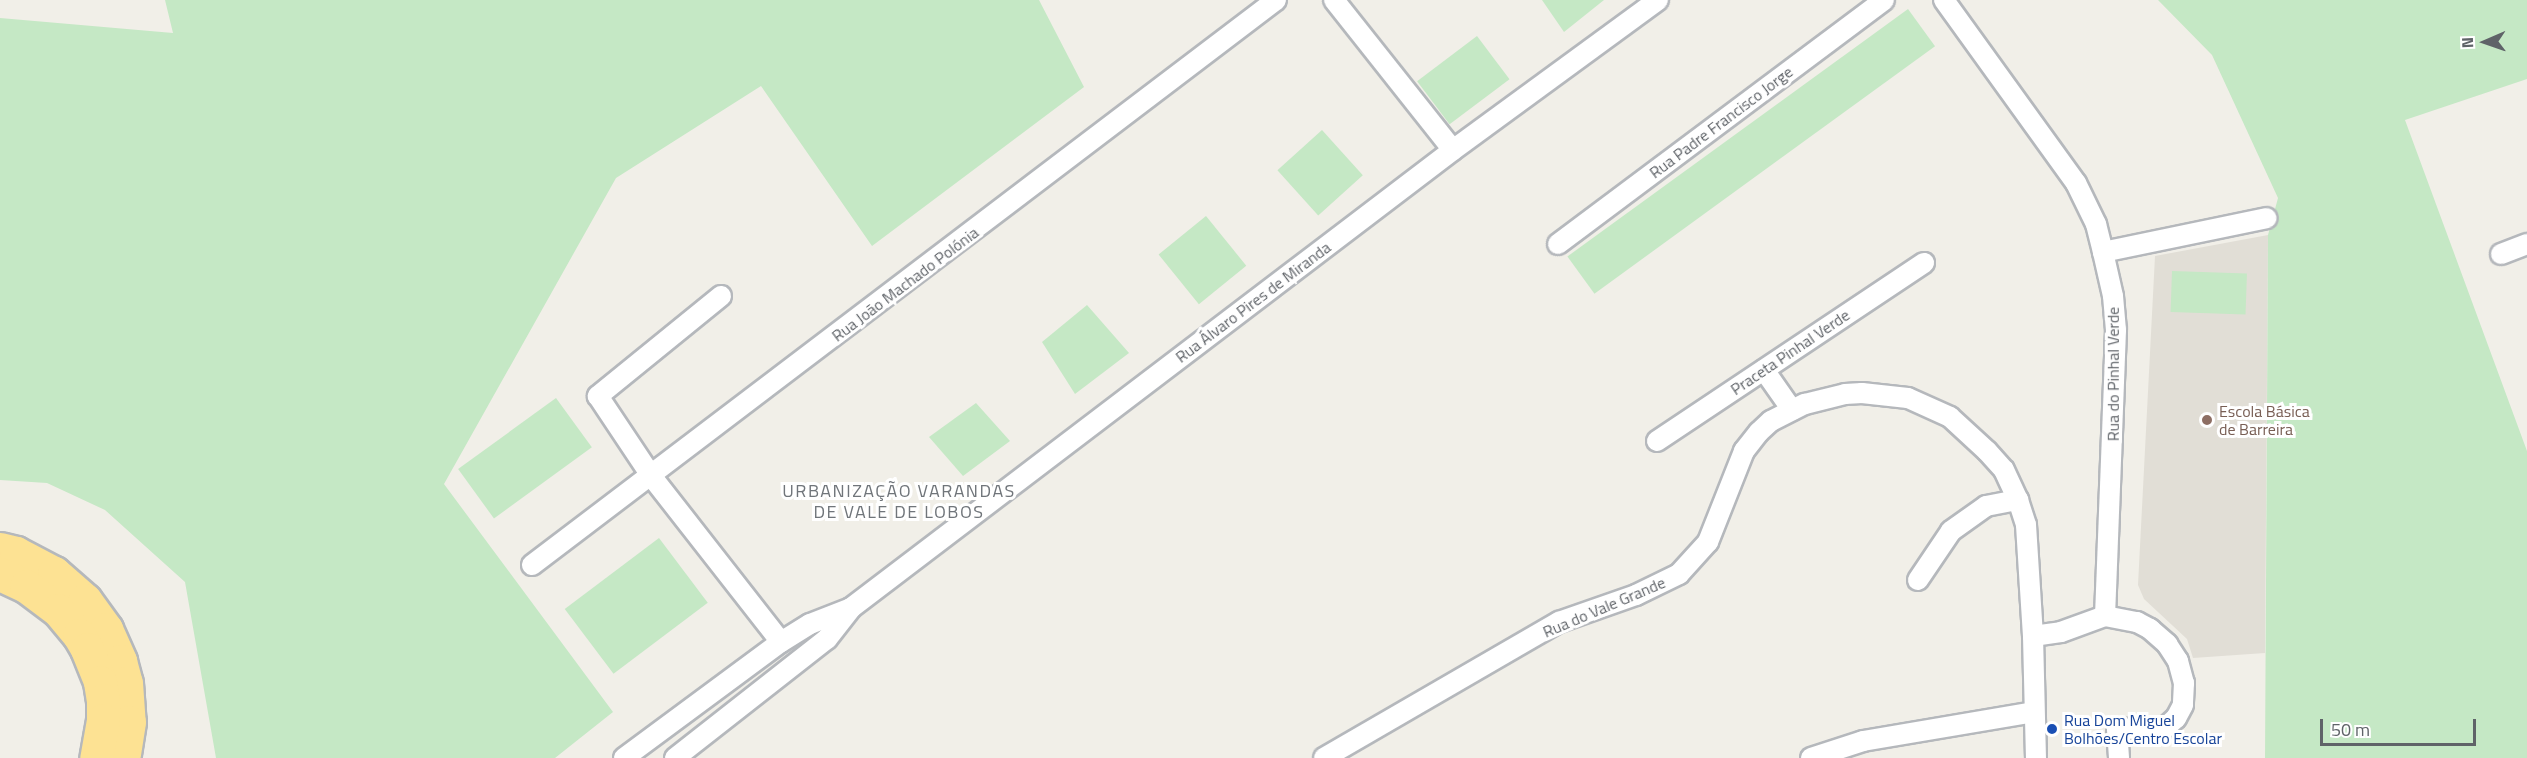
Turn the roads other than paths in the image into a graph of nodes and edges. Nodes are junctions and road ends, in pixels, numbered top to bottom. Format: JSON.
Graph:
{"nodes":[{"id":1,"x":1276,"y":0,"type":"edge"},
{"id":2,"x":1334,"y":0,"type":"edge"},
{"id":3,"x":1658,"y":0,"type":"edge"},
{"id":4,"x":1884,"y":0,"type":"edge"},
{"id":5,"x":1944,"y":0,"type":"edge"},
{"id":6,"x":1453,"y":150,"type":"junction"},
{"id":7,"x":2267,"y":218,"type":"dead end"},
{"id":8,"x":1558,"y":244,"type":"dead end"},
{"id":9,"x":2527,"y":244,"type":"edge"},
{"id":10,"x":2103,"y":252,"type":"junction"},
{"id":11,"x":2501,"y":254,"type":"dead end"},
{"id":12,"x":1924,"y":263,"type":"dead end"},
{"id":13,"x":721,"y":296,"type":"dead end"},
{"id":14,"x":1764,"y":370,"type":"junction"},
{"id":15,"x":1792,"y":410,"type":"junction"},
{"id":16,"x":1657,"y":441,"type":"dead end"},
{"id":17,"x":652,"y":477,"type":"junction"},
{"id":18,"x":2019,"y":500,"type":"junction"},
{"id":19,"x":0,"y":549,"type":"edge"},
{"id":20,"x":532,"y":565,"type":"dead end"},
{"id":21,"x":0,"y":574,"type":"edge"},
{"id":22,"x":1918,"y":580,"type":"dead end"},
{"id":23,"x":850,"y":608,"type":"junction"},
{"id":24,"x":2105,"y":616,"type":"junction"},
{"id":25,"x":2033,"y":636,"type":"junction"},
{"id":26,"x":781,"y":642,"type":"junction"},
{"id":27,"x":2034,"y":712,"type":"junction"},
{"id":28,"x":96,"y":758,"type":"edge"},
{"id":29,"x":123,"y":758,"type":"edge"},
{"id":30,"x":624,"y":758,"type":"edge"},
{"id":31,"x":675,"y":758,"type":"edge"},
{"id":32,"x":1324,"y":758,"type":"edge"},
{"id":33,"x":1811,"y":758,"type":"edge"},
{"id":34,"x":2036,"y":758,"type":"edge"},
{"id":35,"x":2119,"y":758,"type":"edge"}],
"edges":[{"from":1,"to":17,"type":"street","name":"Rua João Machado Polónia"},
{"from":2,"to":6,"type":"street"},
{"from":3,"to":6,"type":"street","name":"Rua Álvaro Pires de Miranda"},
{"from":4,"to":8,"type":"street","name":"Rua Padre Francisco Jorge"},
{"from":5,"to":10,"type":"street","name":"Rua do Pinhal Verde"},
{"from":6,"to":23,"type":"street","name":"Rua Álvaro Pires de Miranda"},
{"from":7,"to":10,"type":"street"},
{"from":9,"to":11,"type":"street"},
{"from":10,"to":24,"type":"street","name":"Rua do Pinhal Verde"},
{"from":12,"to":14,"type":"street","name":"Praceta Pinhal Verde"},
{"from":13,"to":17,"type":"street"},
{"from":14,"to":15,"type":"street"},
{"from":14,"to":16,"type":"street","name":"Praceta Pinhal Verde"},
{"from":15,"to":18,"type":"street","name":"Rua do Vale Grande"},
{"from":15,"to":32,"type":"street","name":"Rua do Vale Grande"},
{"from":17,"to":20,"type":"street","name":"Rua João Machado Polónia"},
{"from":17,"to":26,"type":"street"},
{"from":18,"to":22,"type":"street"},
{"from":18,"to":25,"type":"street","name":"Rua do Vale Grande"},
{"from":19,"to":29,"type":"highway"},
{"from":21,"to":28,"type":"highway"},
{"from":23,"to":26,"type":"street","name":"Rua Álvaro Pires de Miranda"},
{"from":23,"to":31,"type":"street","name":"Rua Álvaro Pires de Miranda"},
{"from":24,"to":25,"type":"street"},
{"from":24,"to":35,"type":"street"},
{"from":25,"to":27,"type":"street","name":"Rua do Vale Grande"},
{"from":26,"to":30,"type":"street","name":"Rua Álvaro Pires de Miranda"},
{"from":27,"to":33,"type":"street"},
{"from":27,"to":34,"type":"street","name":"Rua do Vale Grande"}]}
